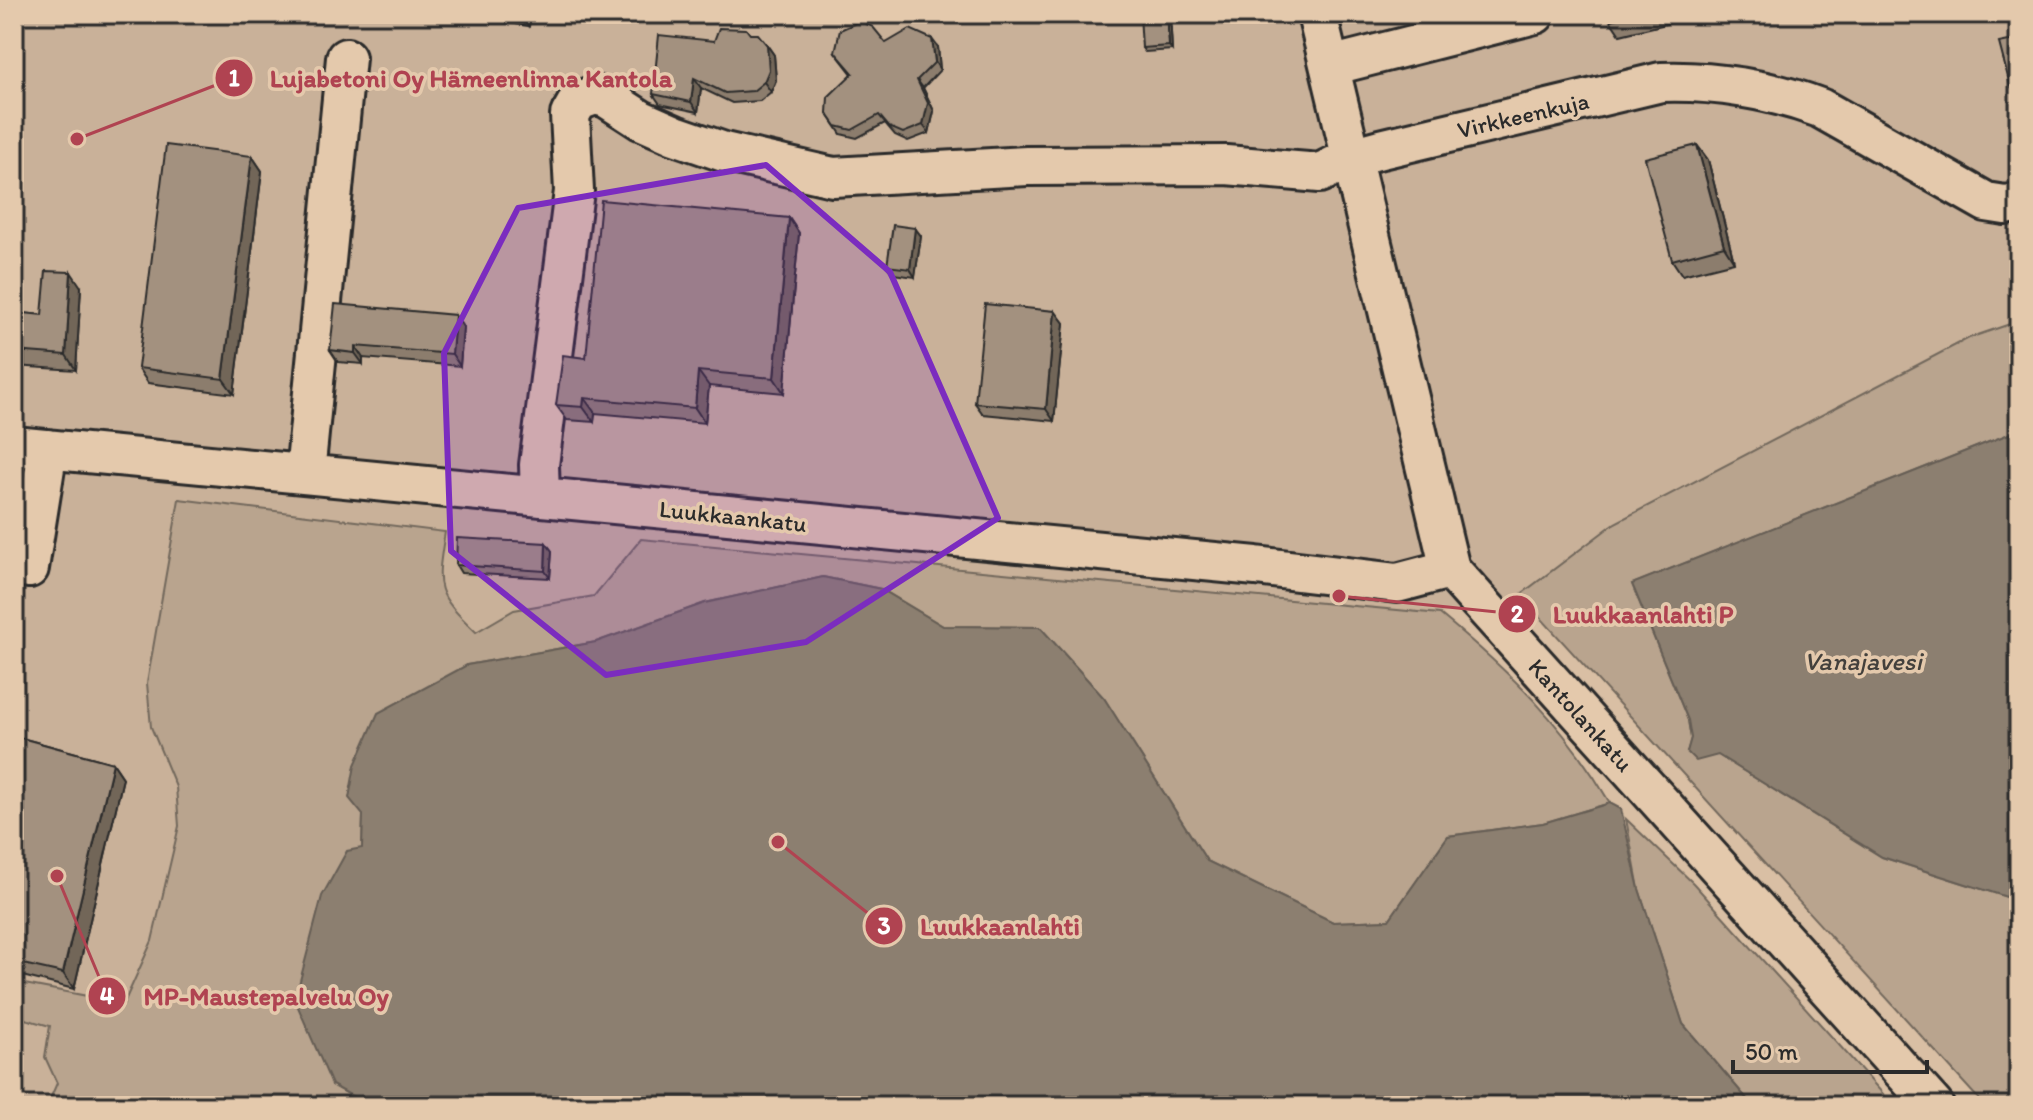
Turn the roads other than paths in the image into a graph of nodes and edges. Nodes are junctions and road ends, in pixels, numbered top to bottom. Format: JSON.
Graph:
{"nodes":[{"id":1,"x":1317,"y":14,"type":"edge"},
{"id":2,"x":1535,"y":14,"type":"edge"},
{"id":3,"x":346,"y":58,"type":"dead end"},
{"id":4,"x":1330,"y":66,"type":"junction"},
{"id":5,"x":1352,"y":157,"type":"junction"},
{"id":6,"x":2019,"y":203,"type":"edge"},
{"id":7,"x":31,"y":448,"type":"edge"},
{"id":8,"x":305,"y":474,"type":"junction"},
{"id":9,"x":540,"y":497,"type":"junction"},
{"id":10,"x":29,"y":568,"type":"dead end"},
{"id":11,"x":1450,"y":569,"type":"junction"},
{"id":12,"x":1934,"y":1106,"type":"edge"}],
"edges":[{"from":1,"to":4,"type":"street","name":"Kantolankatu"},
{"from":2,"to":4,"type":"street"},
{"from":3,"to":8,"type":"street"},
{"from":4,"to":5,"type":"street","name":"Kantolankatu"},
{"from":5,"to":6,"type":"street","name":"Virkkeenkuja"},
{"from":5,"to":9,"type":"street","name":"Virkkeenkuja"},
{"from":5,"to":11,"type":"street","name":"Kantolankatu"},
{"from":7,"to":8,"type":"street","name":"Luukkaankatu"},
{"from":7,"to":10,"type":"street"},
{"from":8,"to":9,"type":"street","name":"Luukkaankatu"},
{"from":9,"to":11,"type":"street","name":"Luukkaankatu"},
{"from":11,"to":12,"type":"street","name":"Kantolankatu"}]}
